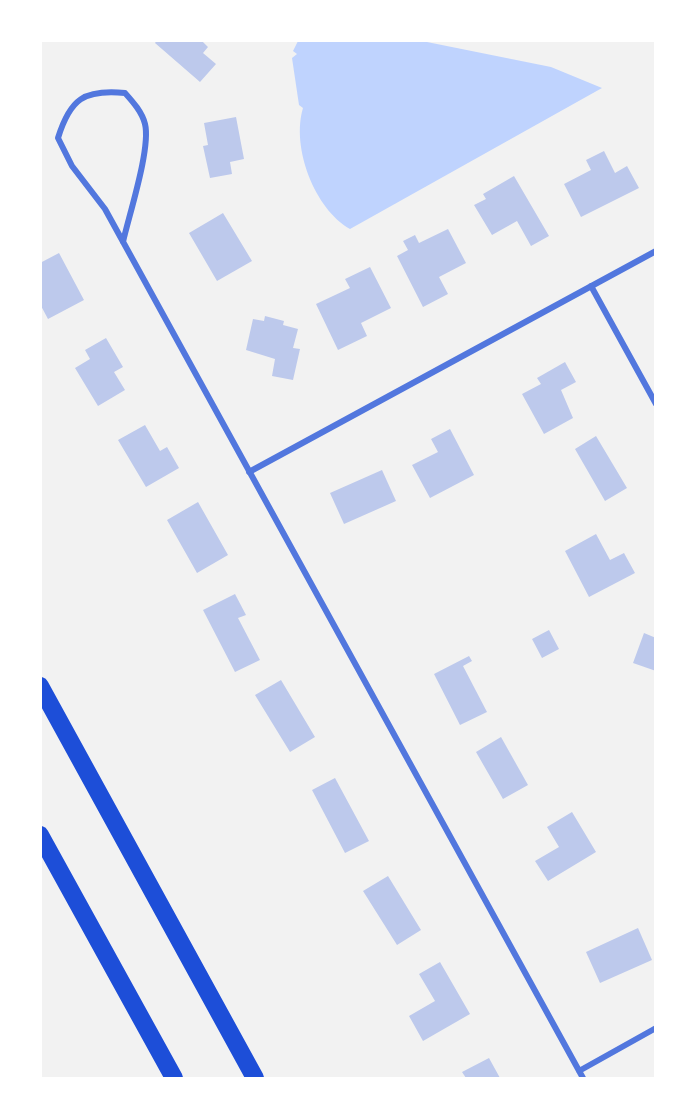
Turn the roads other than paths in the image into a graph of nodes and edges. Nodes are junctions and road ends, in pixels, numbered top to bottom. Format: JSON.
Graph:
{"nodes":[{"id":1,"x":123,"y":242,"type":"junction"},
{"id":2,"x":656,"y":251,"type":"edge"},
{"id":3,"x":591,"y":286,"type":"junction"},
{"id":4,"x":656,"y":404,"type":"edge"},
{"id":5,"x":249,"y":472,"type":"junction"},
{"id":6,"x":40,"y":686,"type":"edge"},
{"id":7,"x":40,"y":835,"type":"edge"},
{"id":8,"x":656,"y":1028,"type":"edge"},
{"id":9,"x":579,"y":1071,"type":"junction"},
{"id":10,"x":172,"y":1076,"type":"edge"},
{"id":11,"x":255,"y":1078,"type":"edge"},
{"id":12,"x":583,"y":1078,"type":"edge"}],
"edges":[{"from":1,"to":1,"type":"street"},
{"from":1,"to":5,"type":"street"},
{"from":2,"to":3,"type":"street"},
{"from":3,"to":4,"type":"street"},
{"from":3,"to":5,"type":"street"},
{"from":5,"to":9,"type":"street"},
{"from":6,"to":11,"type":"highway"},
{"from":7,"to":10,"type":"highway"},
{"from":8,"to":9,"type":"street"},
{"from":9,"to":12,"type":"street"}]}
